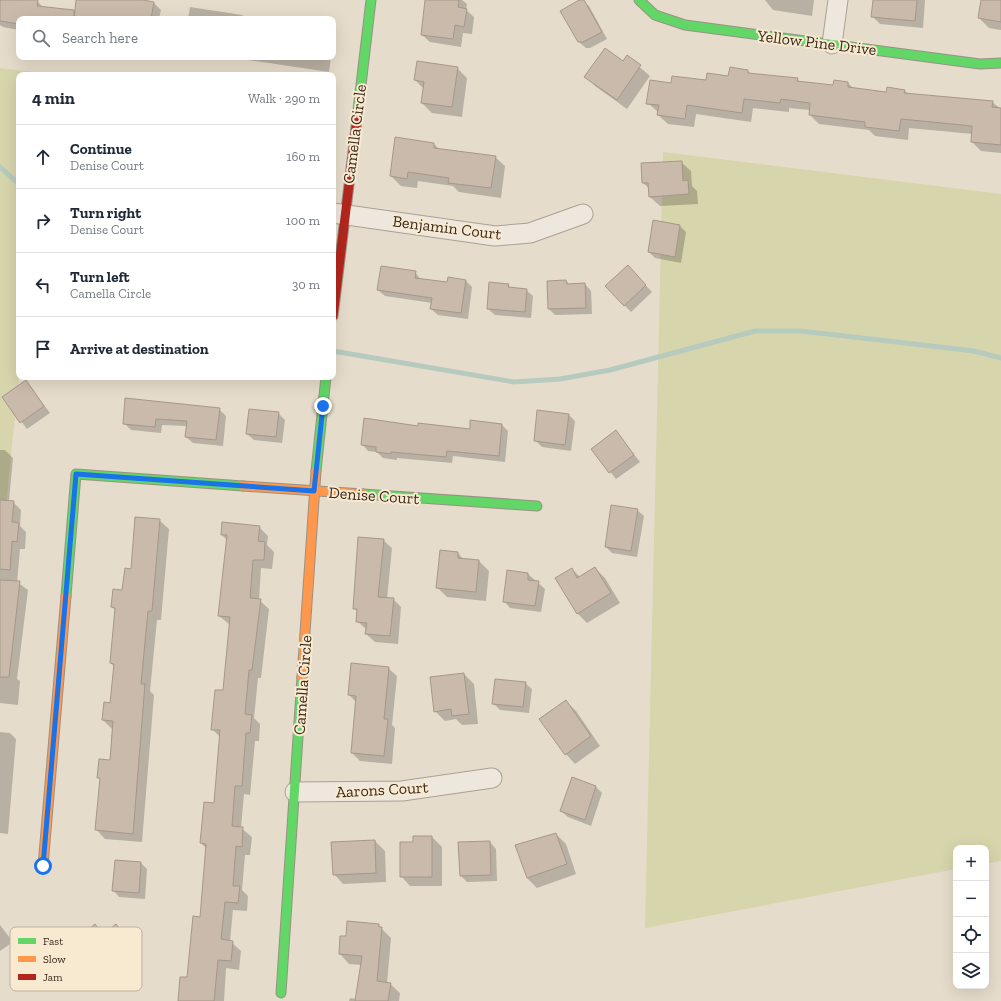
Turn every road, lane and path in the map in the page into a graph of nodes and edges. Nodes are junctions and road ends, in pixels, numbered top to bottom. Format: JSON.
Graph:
{"nodes":[{"id":1,"x":371,"y":0,"type":"edge"},
{"id":2,"x":639,"y":0,"type":"edge"},
{"id":3,"x":838,"y":0,"type":"edge"},
{"id":4,"x":832,"y":44,"type":"junction"},
{"id":5,"x":1001,"y":63,"type":"edge"},
{"id":6,"x":339,"y":213,"type":"edge"},
{"id":7,"x":583,"y":214,"type":"dead end"},
{"id":8,"x":336,"y":264,"type":"edge"},
{"id":9,"x":326,"y":380,"type":"edge"},
{"id":10,"x":314,"y":491,"type":"junction"},
{"id":11,"x":537,"y":506,"type":"dead end"},
{"id":12,"x":492,"y":778,"type":"dead end"},
{"id":13,"x":295,"y":792,"type":"junction"},
{"id":14,"x":43,"y":866,"type":"dead end"},
{"id":15,"x":281,"y":993,"type":"dead end"}],
"edges":[{"from":1,"to":6,"type":"street","name":"Camella Circle"},
{"from":2,"to":4,"type":"street","name":"Yellow Pine Drive"},
{"from":3,"to":4,"type":"street"},
{"from":4,"to":5,"type":"street","name":"Yellow Pine Drive"},
{"from":6,"to":7,"type":"street","name":"Benjamin Court"},
{"from":6,"to":8,"type":"street","name":"Camella Circle"},
{"from":9,"to":10,"type":"street","name":"Camella Circle"},
{"from":10,"to":11,"type":"street","name":"Denise Court"},
{"from":10,"to":13,"type":"street","name":"Camella Circle"},
{"from":10,"to":14,"type":"street","name":"Denise Court"},
{"from":12,"to":13,"type":"street","name":"Aarons Court"},
{"from":13,"to":15,"type":"street","name":"Camella Circle"}]}
